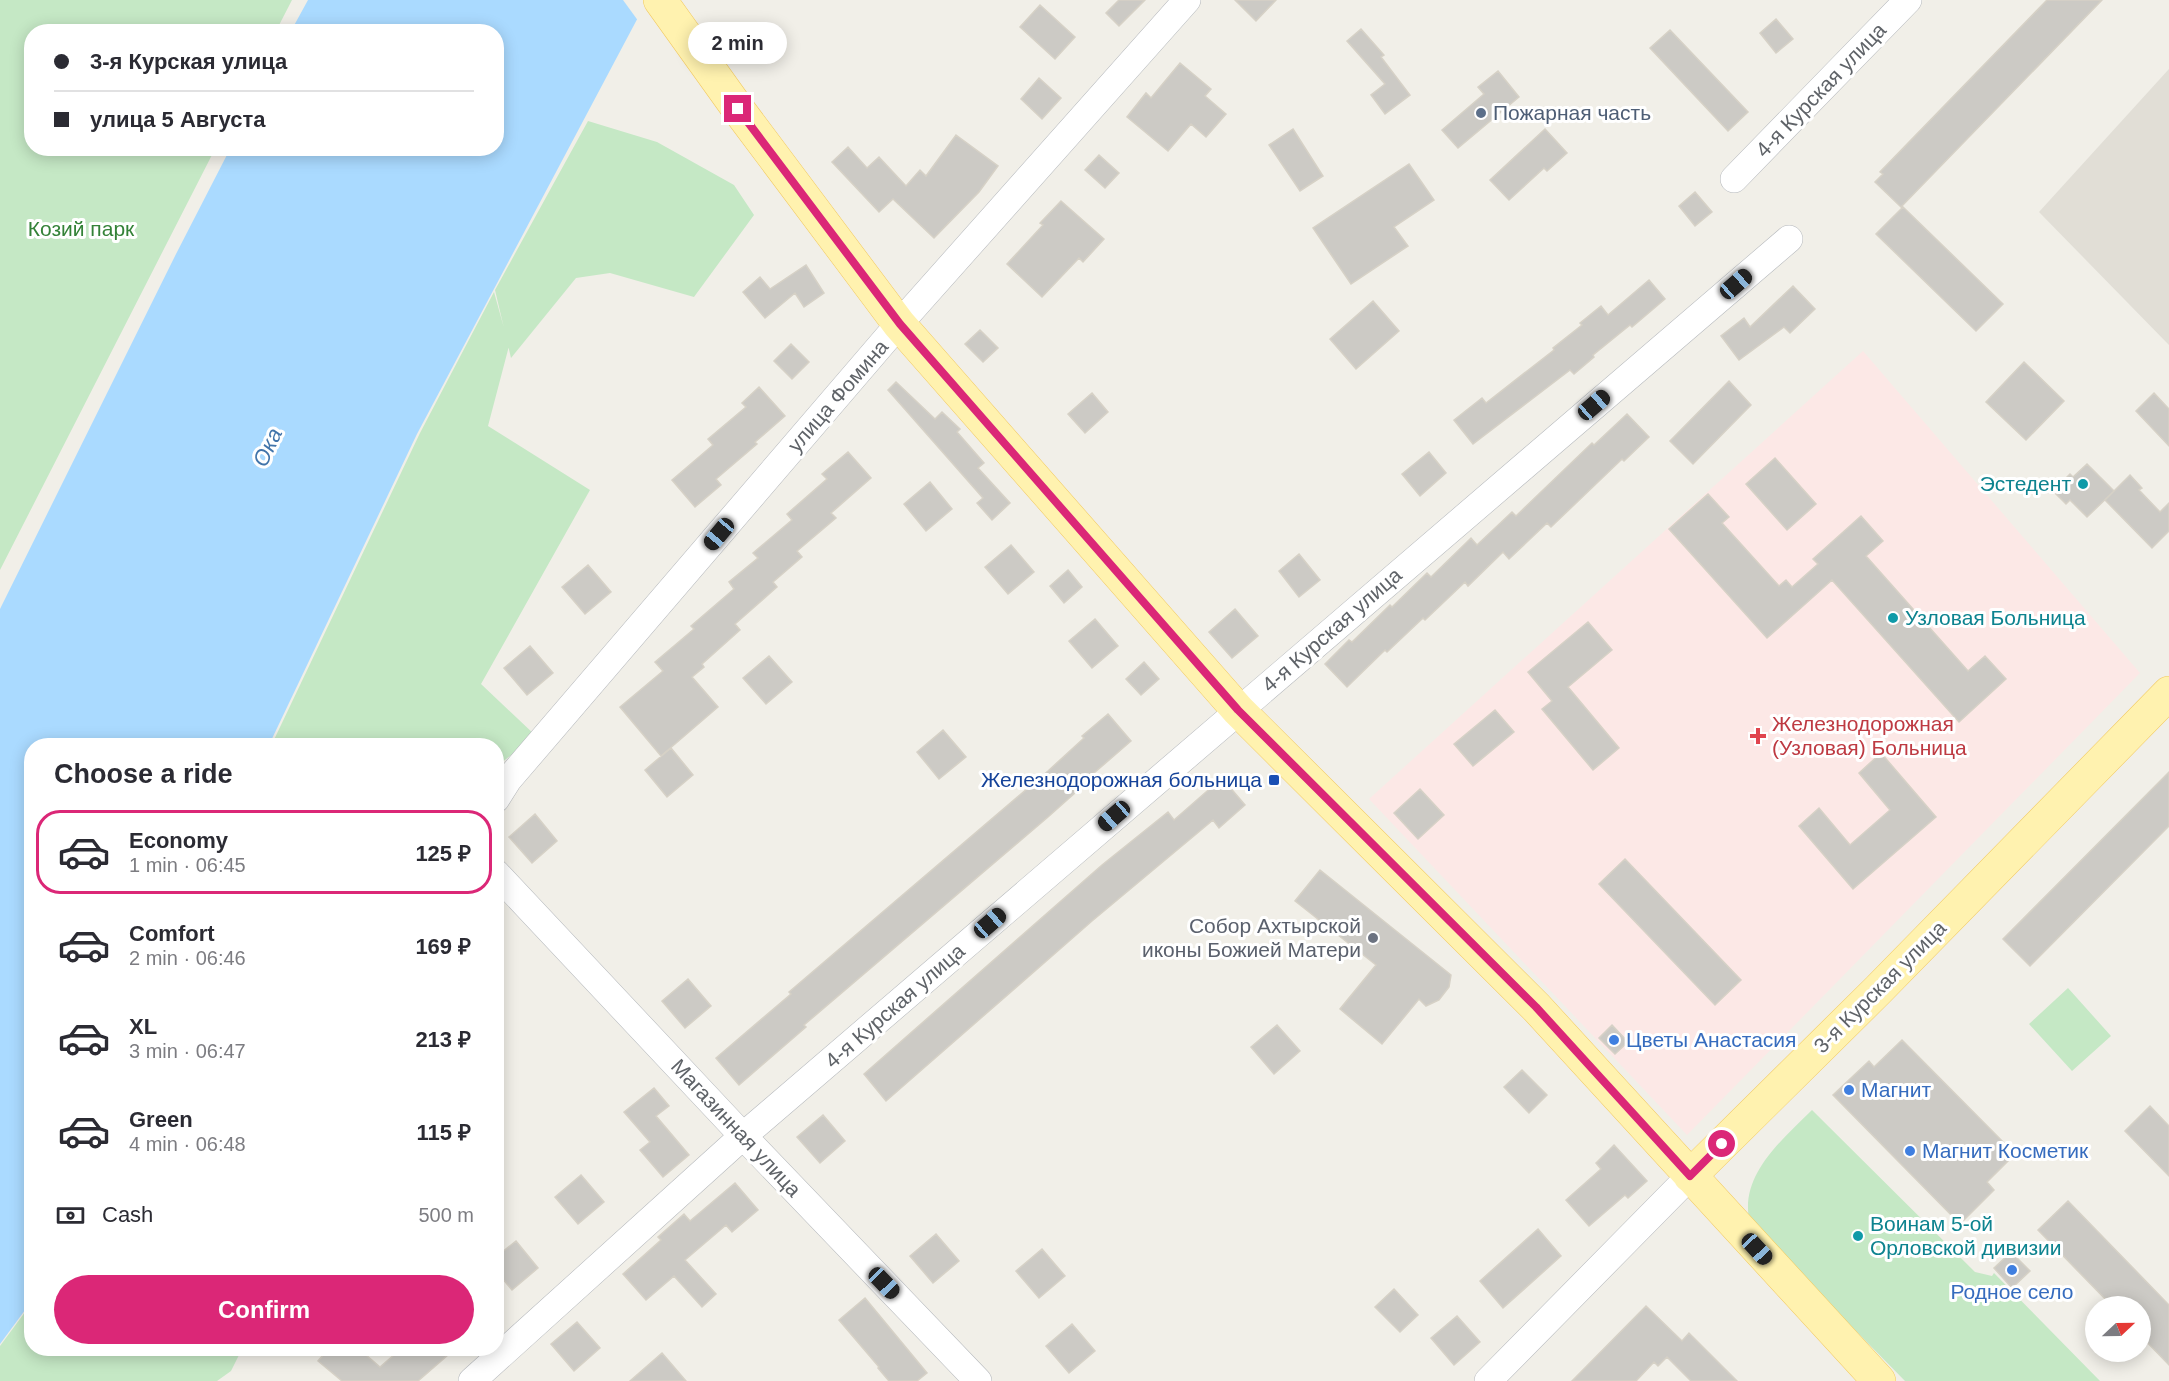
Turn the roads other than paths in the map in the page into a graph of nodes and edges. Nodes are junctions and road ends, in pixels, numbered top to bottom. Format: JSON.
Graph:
{"nodes":[{"id":1,"x":660,"y":0,"type":"edge"},
{"id":2,"x":1187,"y":0,"type":"edge"},
{"id":3,"x":1908,"y":0,"type":"edge"},
{"id":4,"x":1734,"y":179,"type":"dead end"},
{"id":5,"x":1789,"y":238,"type":"dead end"},
{"id":6,"x":900,"y":324,"type":"junction"},
{"id":7,"x":2169,"y":693,"type":"edge"},
{"id":8,"x":1238,"y":710,"type":"junction"},
{"id":9,"x":504,"y":786,"type":"edge"},
{"id":10,"x":504,"y":882,"type":"edge"},
{"id":11,"x":743,"y":1136,"type":"junction"},
{"id":12,"x":1690,"y":1176,"type":"junction"},
{"id":13,"x":504,"y":1352,"type":"edge"},
{"id":14,"x":500,"y":1356,"type":"edge"},
{"id":15,"x":472,"y":1381,"type":"edge"},
{"id":16,"x":978,"y":1381,"type":"edge"},
{"id":17,"x":1488,"y":1381,"type":"edge"},
{"id":18,"x":1879,"y":1381,"type":"edge"}],
"edges":[{"from":1,"to":6,"type":"main road"},
{"from":2,"to":6,"type":"street","name":"улица Фомина"},
{"from":3,"to":4,"type":"street","name":"4-я Курская улица"},
{"from":5,"to":8,"type":"street","name":"4-я Курская улица"},
{"from":6,"to":8,"type":"main road"},
{"from":6,"to":9,"type":"street","name":"улица Фомина"},
{"from":7,"to":12,"type":"main road","name":"3-я Курская улица"},
{"from":8,"to":11,"type":"street","name":"4-я Курская улица"},
{"from":8,"to":12,"type":"main road"},
{"from":10,"to":11,"type":"street","name":"Магазинная улица"},
{"from":11,"to":13,"type":"street","name":"4-я Курская улица"},
{"from":11,"to":16,"type":"street","name":"Магазинная улица"},
{"from":12,"to":17,"type":"street","name":"3-я Курская улица"},
{"from":12,"to":18,"type":"main road"},
{"from":14,"to":15,"type":"street","name":"4-я Курская улица"}]}
